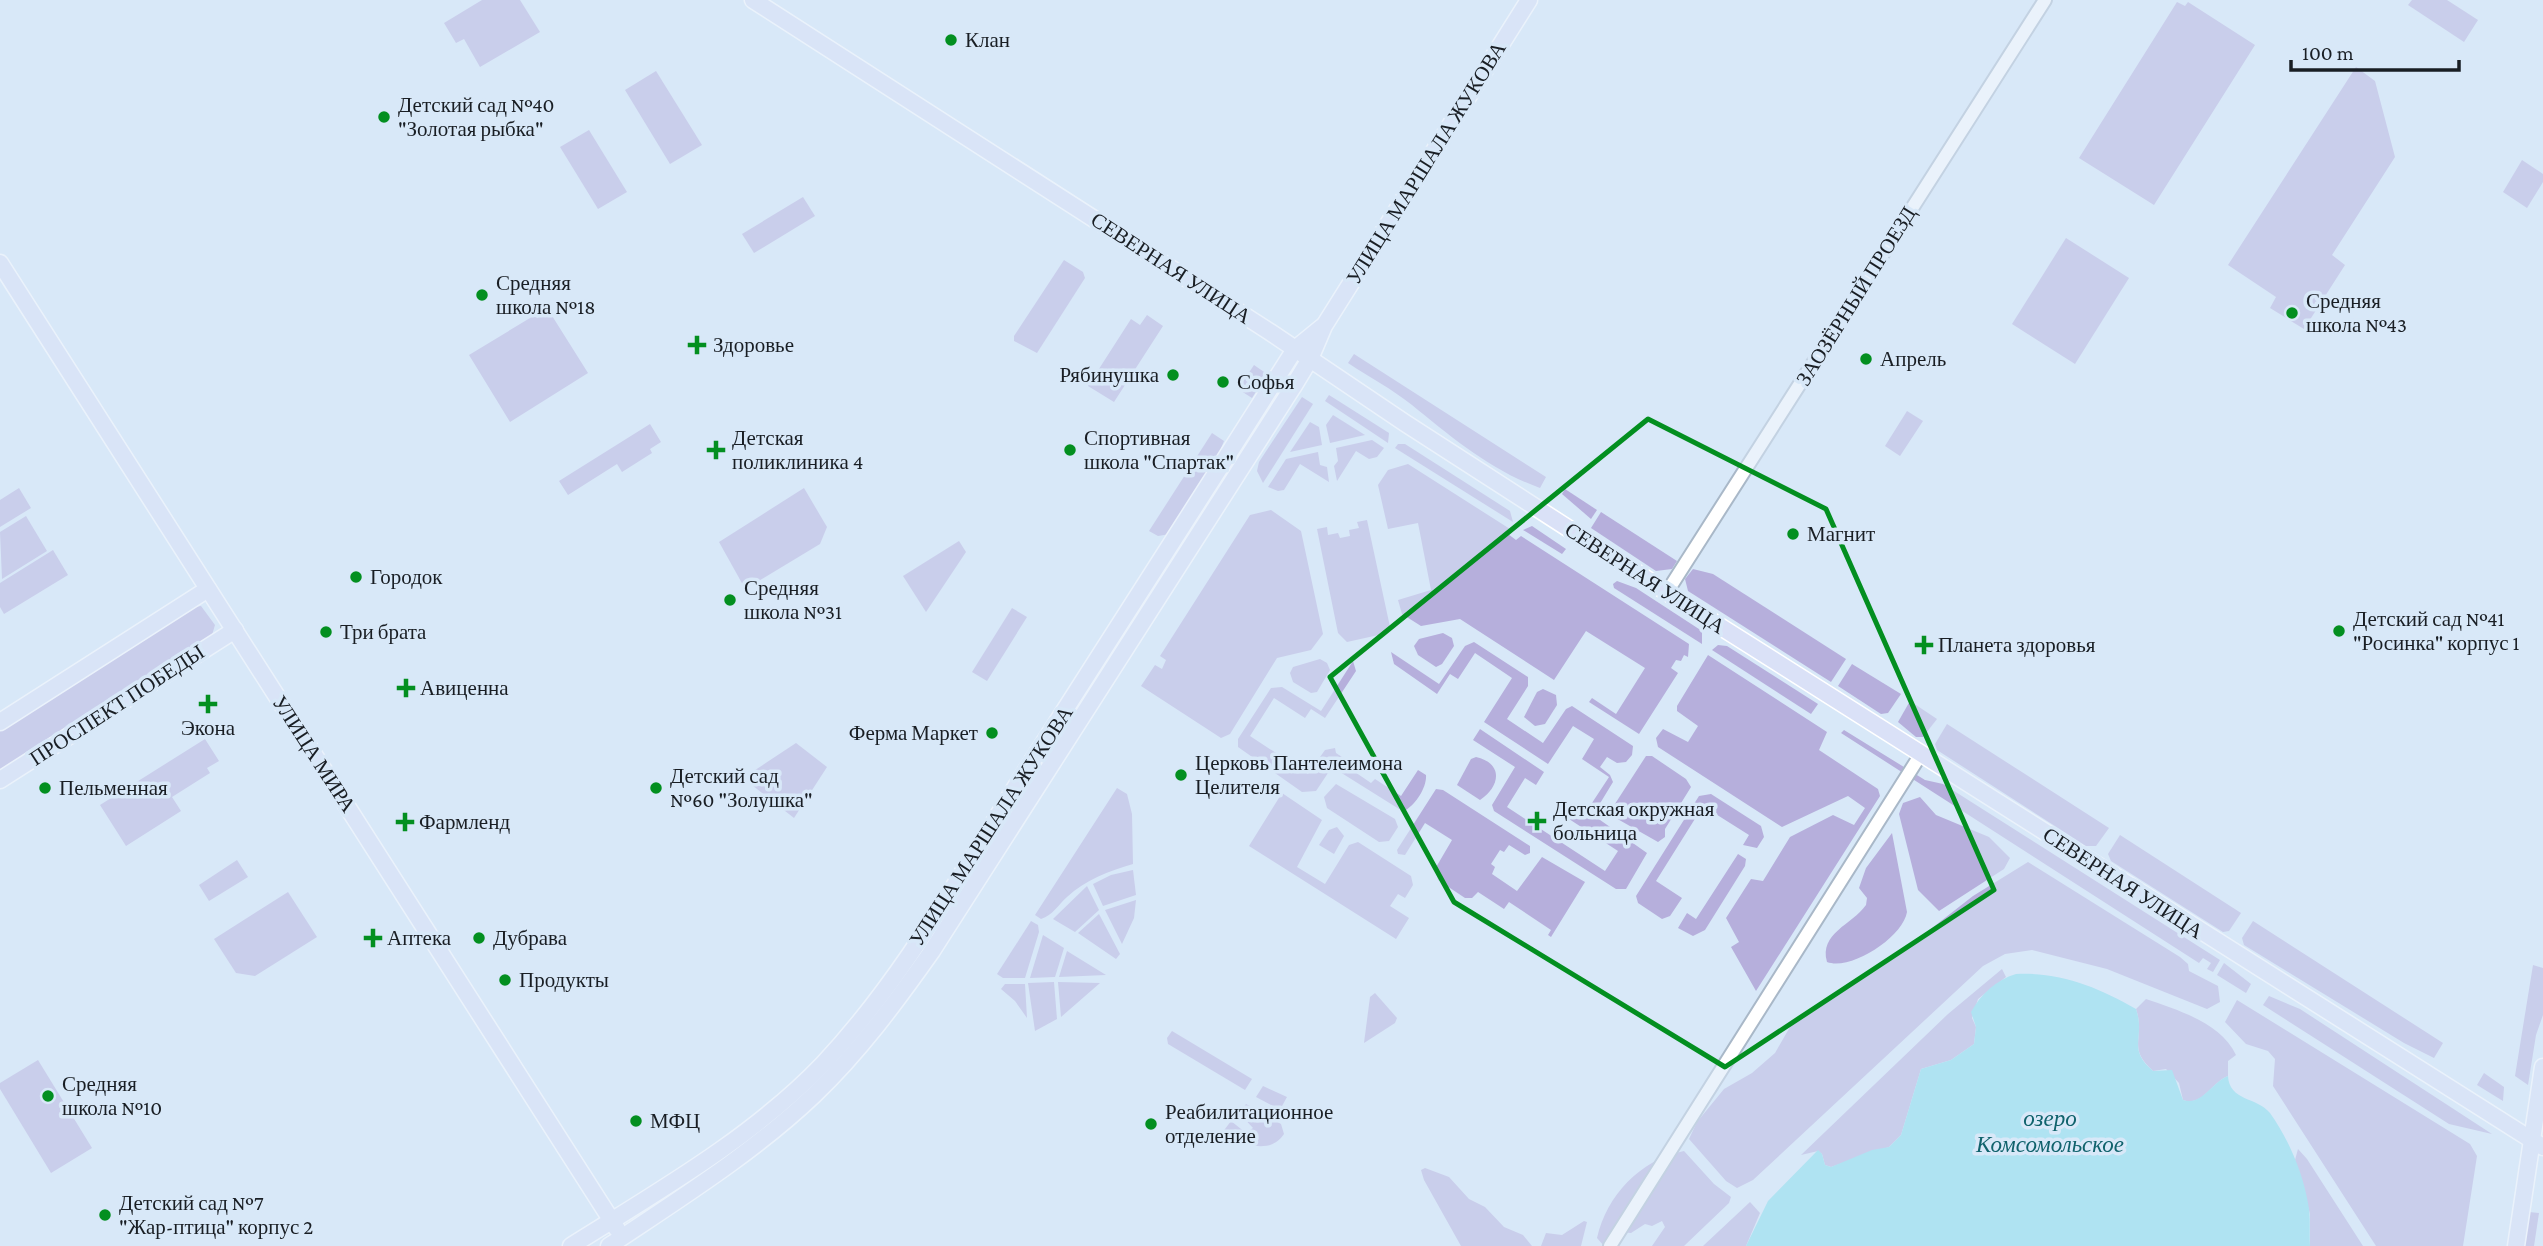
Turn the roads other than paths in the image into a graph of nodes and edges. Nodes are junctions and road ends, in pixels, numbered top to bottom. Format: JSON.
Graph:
{"nodes":[{"id":1,"x":753,"y":0,"type":"edge"},
{"id":2,"x":1529,"y":0,"type":"edge"},
{"id":3,"x":2045,"y":0,"type":"edge"},
{"id":4,"x":0,"y":263,"type":"edge"},
{"id":5,"x":1324,"y":326,"type":"junction"},
{"id":6,"x":1295,"y":349,"type":"junction"},
{"id":7,"x":1310,"y":359,"type":"junction"},
{"id":8,"x":1241,"y":434,"type":"junction"},
{"id":9,"x":1257,"y":443,"type":"junction"},
{"id":10,"x":208,"y":589,"type":"junction"},
{"id":11,"x":1667,"y":592,"type":"junction"},
{"id":12,"x":234,"y":631,"type":"junction"},
{"id":13,"x":0,"y":722,"type":"edge"},
{"id":14,"x":1921,"y":754,"type":"junction"},
{"id":15,"x":0,"y":780,"type":"edge"},
{"id":16,"x":2543,"y":1067,"type":"edge"},
{"id":17,"x":745,"y":1131,"type":"junction"},
{"id":18,"x":2537,"y":1144,"type":"edge"},
{"id":19,"x":755,"y":1145,"type":"junction"},
{"id":20,"x":611,"y":1220,"type":"junction"},
{"id":21,"x":619,"y":1243,"type":"edge"},
{"id":22,"x":571,"y":1246,"type":"edge"},
{"id":23,"x":1610,"y":1246,"type":"edge"},
{"id":24,"x":2516,"y":1246,"type":"edge"}],
"edges":[{"from":1,"to":6,"type":"main road","name":"СЕВЕРНАЯ УЛИЦА"},
{"from":2,"to":5,"type":"main road","name":"УЛИЦА МАРШАЛА ЖУКОВА"},
{"from":3,"to":11,"type":"street","name":"ЗАОЗЁРНЫЙ ПРОЕЗД"},
{"from":4,"to":10,"type":"main road","name":"УЛИЦА МИРА"},
{"from":5,"to":6,"type":"main road","name":"УЛИЦА МАРШАЛА ЖУКОВА"},
{"from":5,"to":7,"type":"main road","name":"УЛИЦА МАРШАЛА ЖУКОВА"},
{"from":6,"to":7,"type":"main road","name":"СЕВЕРНАЯ УЛИЦА"},
{"from":6,"to":8,"type":"main road","name":"УЛИЦА МАРШАЛА ЖУКОВА"},
{"from":7,"to":9,"type":"main road","name":"УЛИЦА МАРШАЛА ЖУКОВА"},
{"from":7,"to":11,"type":"main road","name":"СЕВЕРНАЯ УЛИЦА"},
{"from":8,"to":9,"type":"main road"},
{"from":8,"to":17,"type":"main road","name":"УЛИЦА МАРШАЛА ЖУКОВА"},
{"from":9,"to":19,"type":"main road","name":"УЛИЦА МАРШАЛА ЖУКОВА"},
{"from":10,"to":12,"type":"main road","name":"УЛИЦА МИРА"},
{"from":10,"to":13,"type":"main road"},
{"from":11,"to":14,"type":"main road","name":"СЕВЕРНАЯ УЛИЦА"},
{"from":12,"to":15,"type":"main road","name":"ПРОСПЕКТ ПОБЕДЫ"},
{"from":12,"to":20,"type":"main road","name":"УЛИЦА МИРА"},
{"from":14,"to":18,"type":"main road","name":"СЕВЕРНАЯ УЛИЦА"},
{"from":14,"to":23,"type":"street"},
{"from":16,"to":18,"type":"main road"},
{"from":17,"to":19,"type":"main road"},
{"from":17,"to":20,"type":"main road","name":"УЛИЦА МАРШАЛА ЖУКОВА"},
{"from":18,"to":24,"type":"main road"},
{"from":19,"to":21,"type":"main road","name":"УЛИЦА МАРШАЛА ЖУКОВА"},
{"from":20,"to":21,"type":"main road","name":"УЛИЦА МИРА"},
{"from":20,"to":22,"type":"main road","name":"УЛИЦА МАРШАЛА ЖУКОВА"}]}
